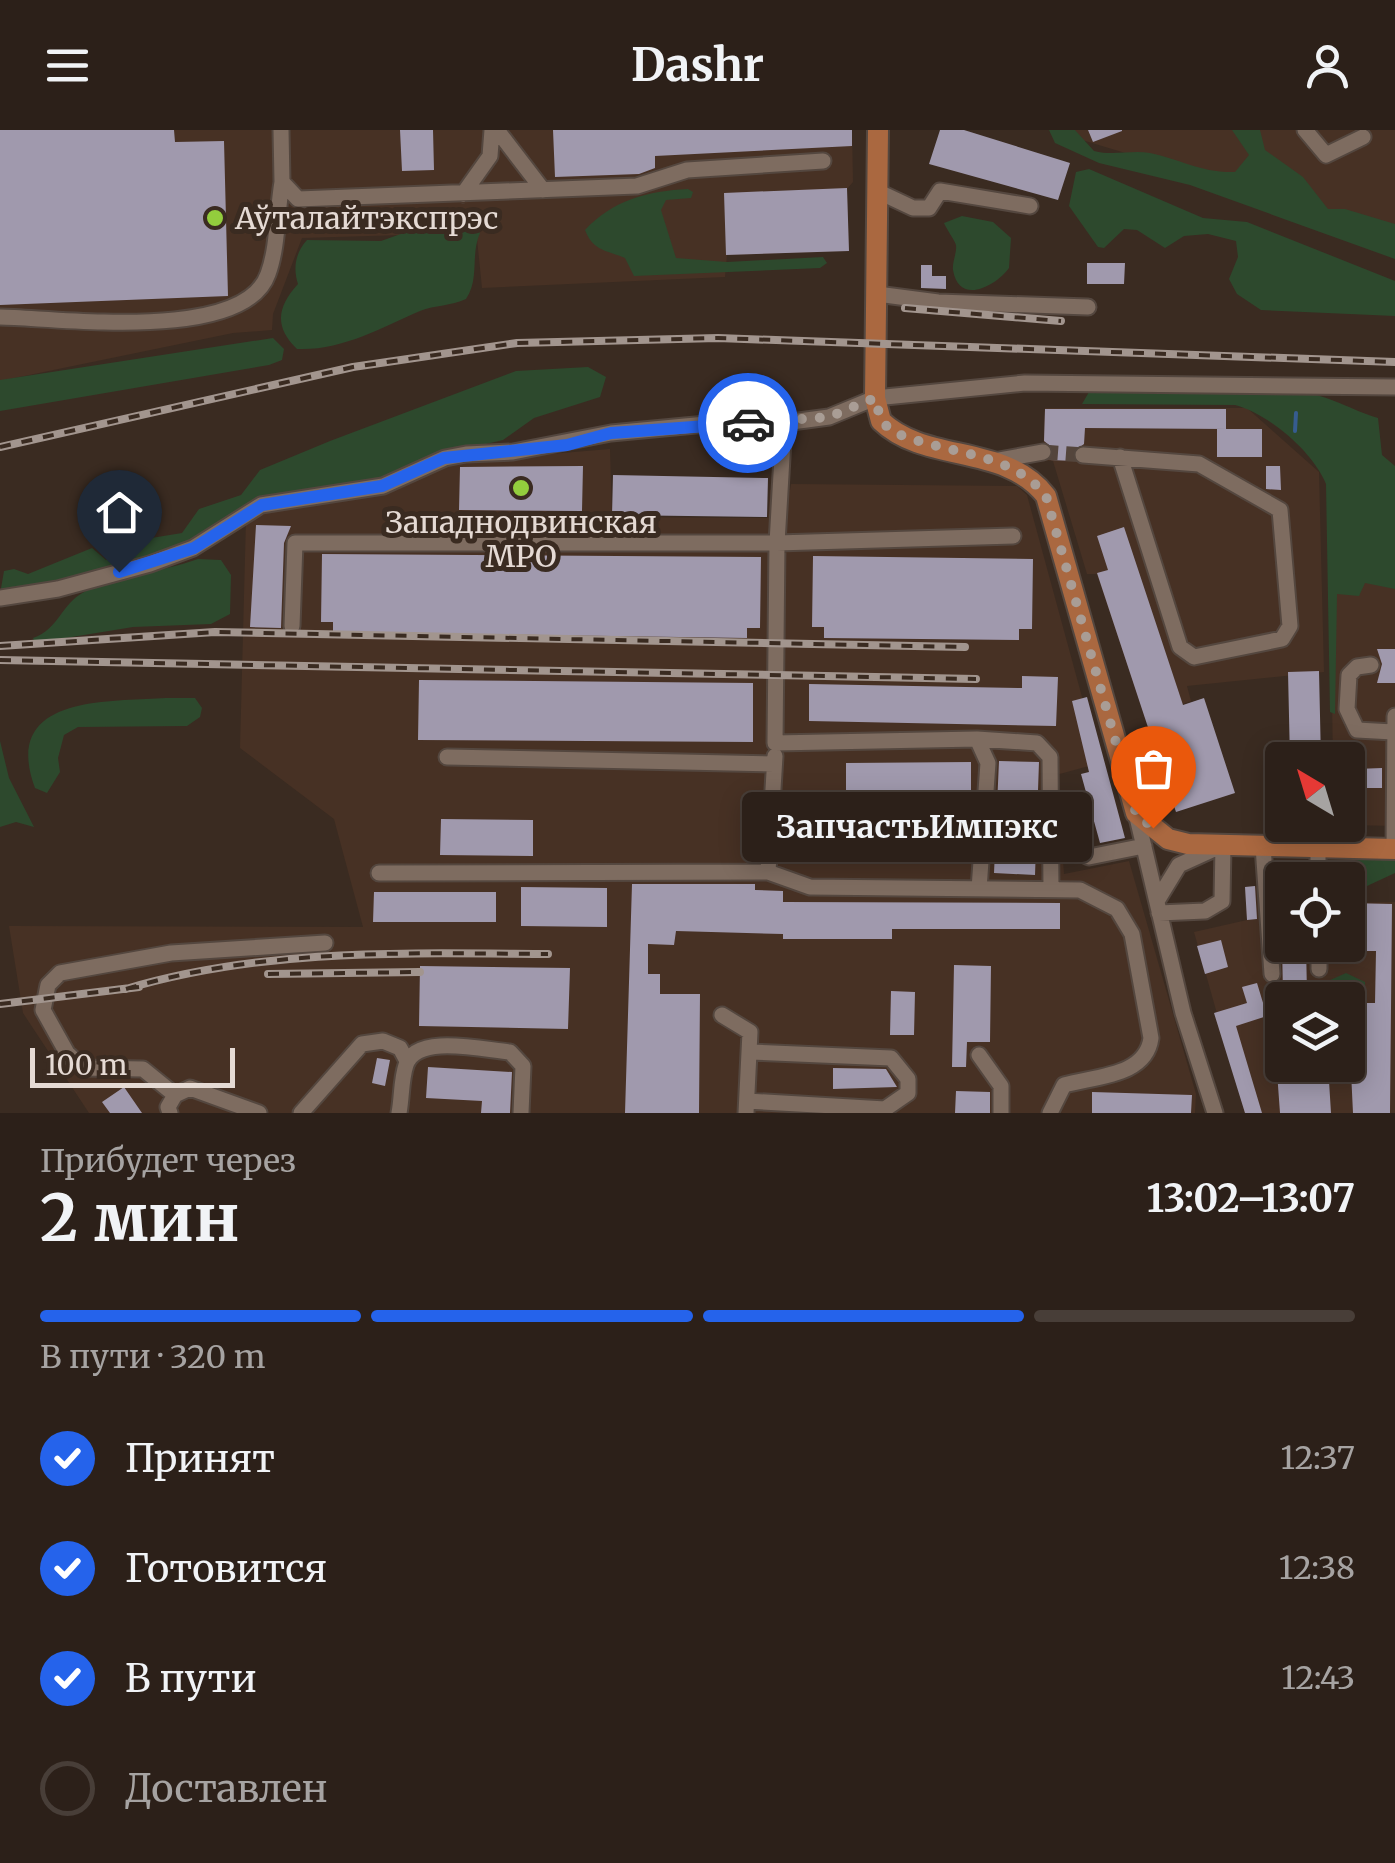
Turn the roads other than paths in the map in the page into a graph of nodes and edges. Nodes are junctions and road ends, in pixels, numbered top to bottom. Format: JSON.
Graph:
{"nodes":[{"id":1,"x":282,"y":130,"type":"edge"},
{"id":2,"x":495,"y":130,"type":"edge"},
{"id":3,"x":878,"y":130,"type":"edge"},
{"id":4,"x":1305,"y":130,"type":"edge"},
{"id":5,"x":1364,"y":137,"type":"dead end"},
{"id":6,"x":823,"y":161,"type":"dead end"},
{"id":7,"x":282,"y":182,"type":"junction"},
{"id":8,"x":543,"y":190,"type":"junction"},
{"id":9,"x":879,"y":192,"type":"junction"},
{"id":10,"x":463,"y":194,"type":"junction"},
{"id":11,"x":1030,"y":206,"type":"dead end"},
{"id":12,"x":877,"y":294,"type":"junction"},
{"id":13,"x":1088,"y":307,"type":"dead end"},
{"id":14,"x":0,"y":317,"type":"edge"},
{"id":15,"x":1395,"y":387,"type":"edge"},
{"id":16,"x":875,"y":398,"type":"junction"},
{"id":17,"x":784,"y":423,"type":"junction"},
{"id":18,"x":1043,"y":452,"type":"tunnel mouth"},
{"id":19,"x":1084,"y":454,"type":"tunnel mouth"},
{"id":20,"x":1120,"y":457,"type":"junction"},
{"id":21,"x":994,"y":461,"type":"junction"},
{"id":22,"x":1013,"y":536,"type":"dead end"},
{"id":23,"x":777,"y":543,"type":"junction"},
{"id":24,"x":0,"y":598,"type":"edge"},
{"id":25,"x":292,"y":626,"type":"dead end"},
{"id":26,"x":1370,"y":665,"type":"dead end"},
{"id":27,"x":1394,"y":724,"type":"edge"},
{"id":28,"x":977,"y":740,"type":"junction"},
{"id":29,"x":776,"y":743,"type":"junction"},
{"id":30,"x":448,"y":757,"type":"dead end"},
{"id":31,"x":774,"y":764,"type":"junction"},
{"id":32,"x":1136,"y":813,"type":"junction"},
{"id":33,"x":1075,"y":828,"type":"dead end"},
{"id":34,"x":1223,"y":844,"type":"junction"},
{"id":35,"x":1144,"y":846,"type":"junction"},
{"id":36,"x":1263,"y":846,"type":"junction"},
{"id":37,"x":1318,"y":848,"type":"junction"},
{"id":38,"x":1394,"y":849,"type":"edge"},
{"id":39,"x":1318,"y":862,"type":"edge"},
{"id":40,"x":768,"y":872,"type":"junction"},
{"id":41,"x":379,"y":873,"type":"dead end"},
{"id":42,"x":979,"y":888,"type":"junction"},
{"id":43,"x":1051,"y":889,"type":"junction"},
{"id":44,"x":1158,"y":907,"type":"junction"},
{"id":45,"x":325,"y":943,"type":"dead end"},
{"id":46,"x":1319,"y":962,"type":"edge"},
{"id":47,"x":1319,"y":969,"type":"dead end"},
{"id":48,"x":1272,"y":974,"type":"dead end"},
{"id":49,"x":722,"y":1015,"type":"dead end"},
{"id":50,"x":752,"y":1052,"type":"junction"},
{"id":51,"x":979,"y":1055,"type":"dead end"},
{"id":52,"x":407,"y":1061,"type":"junction"},
{"id":53,"x":174,"y":1095,"type":"junction"},
{"id":54,"x":746,"y":1107,"type":"edge"},
{"id":55,"x":170,"y":1113,"type":"edge"},
{"id":56,"x":259,"y":1113,"type":"edge"},
{"id":57,"x":302,"y":1113,"type":"edge"},
{"id":58,"x":398,"y":1113,"type":"edge"},
{"id":59,"x":521,"y":1113,"type":"edge"},
{"id":60,"x":1001,"y":1113,"type":"edge"},
{"id":61,"x":1050,"y":1113,"type":"edge"},
{"id":62,"x":1216,"y":1113,"type":"edge"}],
"edges":[{"from":1,"to":7,"type":"street"},
{"from":2,"to":8,"type":"street"},
{"from":2,"to":10,"type":"street"},
{"from":3,"to":9,"type":"main road"},
{"from":4,"to":5,"type":"street"},
{"from":6,"to":8,"type":"street"},
{"from":7,"to":10,"type":"street"},
{"from":7,"to":14,"type":"street"},
{"from":8,"to":10,"type":"street"},
{"from":9,"to":11,"type":"street"},
{"from":9,"to":12,"type":"main road"},
{"from":12,"to":13,"type":"street"},
{"from":12,"to":16,"type":"main road"},
{"from":15,"to":16,"type":"street"},
{"from":16,"to":17,"type":"street"},
{"from":16,"to":21,"type":"main road"},
{"from":17,"to":23,"type":"street"},
{"from":17,"to":24,"type":"street"},
{"from":18,"to":21,"type":"street"},
{"from":19,"to":20,"type":"street"},
{"from":20,"to":20,"type":"street"},
{"from":21,"to":32,"type":"main road"},
{"from":22,"to":23,"type":"street"},
{"from":23,"to":25,"type":"street"},
{"from":23,"to":29,"type":"street"},
{"from":26,"to":27,"type":"street"},
{"from":27,"to":38,"type":"street"},
{"from":28,"to":29,"type":"street"},
{"from":28,"to":42,"type":"street"},
{"from":28,"to":43,"type":"street"},
{"from":29,"to":31,"type":"street"},
{"from":30,"to":31,"type":"street"},
{"from":31,"to":40,"type":"street"},
{"from":32,"to":34,"type":"main road"},
{"from":32,"to":35,"type":"street"},
{"from":33,"to":35,"type":"street"},
{"from":34,"to":36,"type":"main road"},
{"from":34,"to":44,"type":"street"},
{"from":34,"to":44,"type":"street"},
{"from":35,"to":44,"type":"street"},
{"from":36,"to":37,"type":"main road"},
{"from":36,"to":48,"type":"street"},
{"from":37,"to":38,"type":"main road"},
{"from":37,"to":39,"type":"street"},
{"from":40,"to":41,"type":"street"},
{"from":40,"to":42,"type":"street"},
{"from":42,"to":43,"type":"street"},
{"from":43,"to":61,"type":"street"},
{"from":44,"to":62,"type":"street"},
{"from":45,"to":53,"type":"street"},
{"from":46,"to":47,"type":"street"},
{"from":49,"to":50,"type":"street"},
{"from":50,"to":54,"type":"street"},
{"from":50,"to":54,"type":"street"},
{"from":51,"to":60,"type":"street"},
{"from":52,"to":57,"type":"street"},
{"from":52,"to":58,"type":"street"},
{"from":52,"to":59,"type":"street"},
{"from":53,"to":55,"type":"street"},
{"from":53,"to":56,"type":"street"}]}
